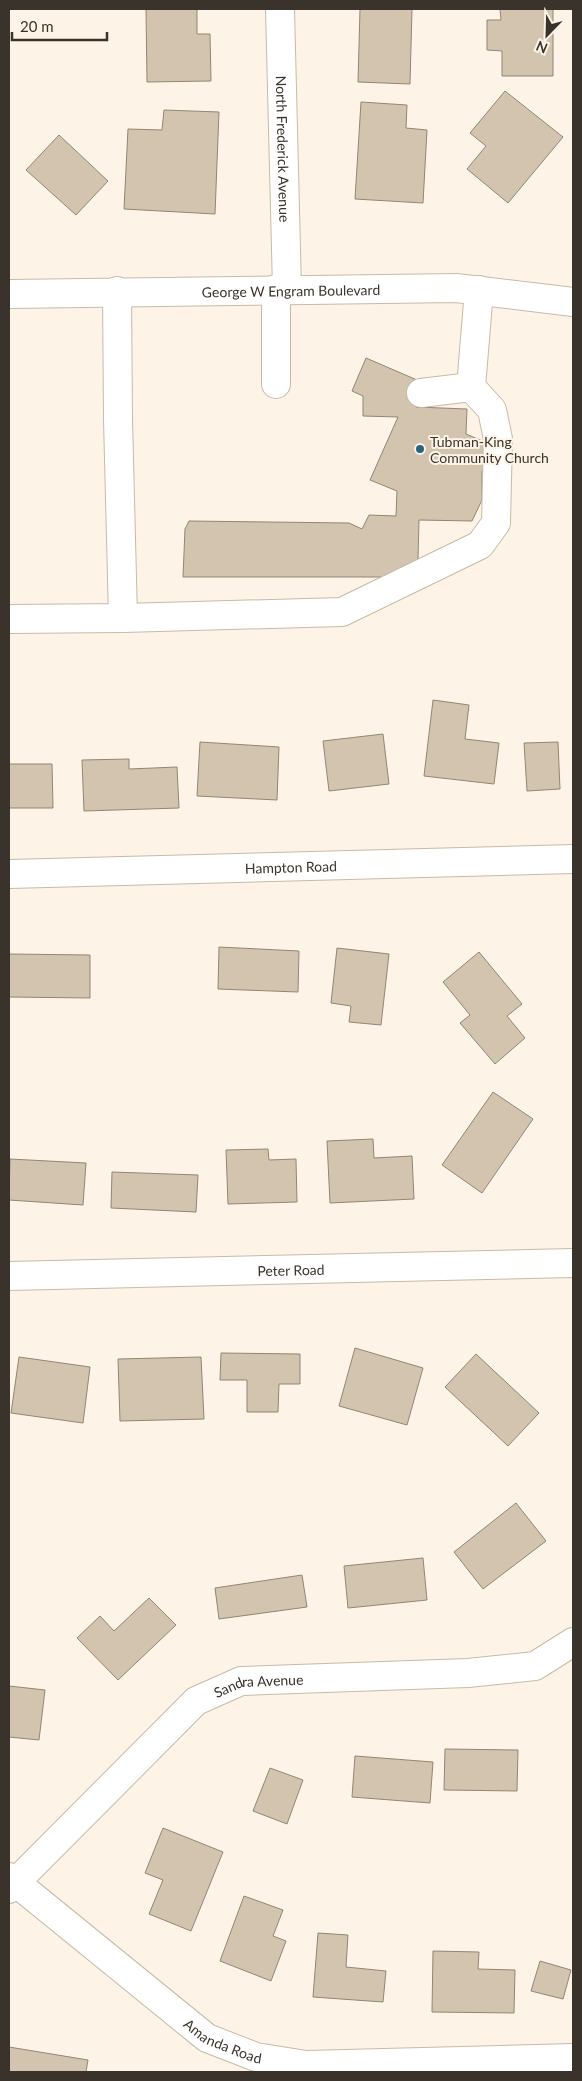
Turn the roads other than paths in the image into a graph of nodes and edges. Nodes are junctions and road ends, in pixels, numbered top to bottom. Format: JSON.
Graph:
{"nodes":[{"id":1,"x":280,"y":9,"type":"edge"},
{"id":2,"x":281,"y":289,"type":"junction"},
{"id":3,"x":479,"y":290,"type":"junction"},
{"id":4,"x":117,"y":292,"type":"junction"},
{"id":5,"x":9,"y":294,"type":"edge"},
{"id":6,"x":573,"y":302,"type":"edge"},
{"id":7,"x":276,"y":384,"type":"dead end"},
{"id":8,"x":471,"y":387,"type":"junction"},
{"id":9,"x":421,"y":393,"type":"dead end"},
{"id":10,"x":123,"y":618,"type":"junction"},
{"id":11,"x":9,"y":619,"type":"edge"},
{"id":12,"x":573,"y":859,"type":"edge"},
{"id":13,"x":9,"y":874,"type":"edge"},
{"id":14,"x":573,"y":1262,"type":"edge"},
{"id":15,"x":9,"y":1276,"type":"edge"},
{"id":16,"x":573,"y":1642,"type":"edge"},
{"id":17,"x":11,"y":1883,"type":"edge"},
{"id":18,"x":573,"y":2058,"type":"edge"}],
"edges":[{"from":1,"to":2,"type":"street","name":"North Frederick Avenue"},
{"from":2,"to":3,"type":"street","name":"George W Engram Boulevard"},
{"from":2,"to":4,"type":"street","name":"George W Engram Boulevard"},
{"from":2,"to":7,"type":"street","name":"North Frederick Avenue"},
{"from":3,"to":6,"type":"street","name":"George W Engram Boulevard"},
{"from":3,"to":8,"type":"street"},
{"from":4,"to":5,"type":"street","name":"George W Engram Boulevard"},
{"from":4,"to":10,"type":"street"},
{"from":8,"to":9,"type":"street"},
{"from":8,"to":10,"type":"street"},
{"from":10,"to":11,"type":"street"},
{"from":12,"to":13,"type":"street","name":"Hampton Road"},
{"from":14,"to":15,"type":"street","name":"Peter Road"},
{"from":16,"to":17,"type":"street","name":"Sandra Avenue"},
{"from":17,"to":18,"type":"street","name":"Amanda Road"}]}
